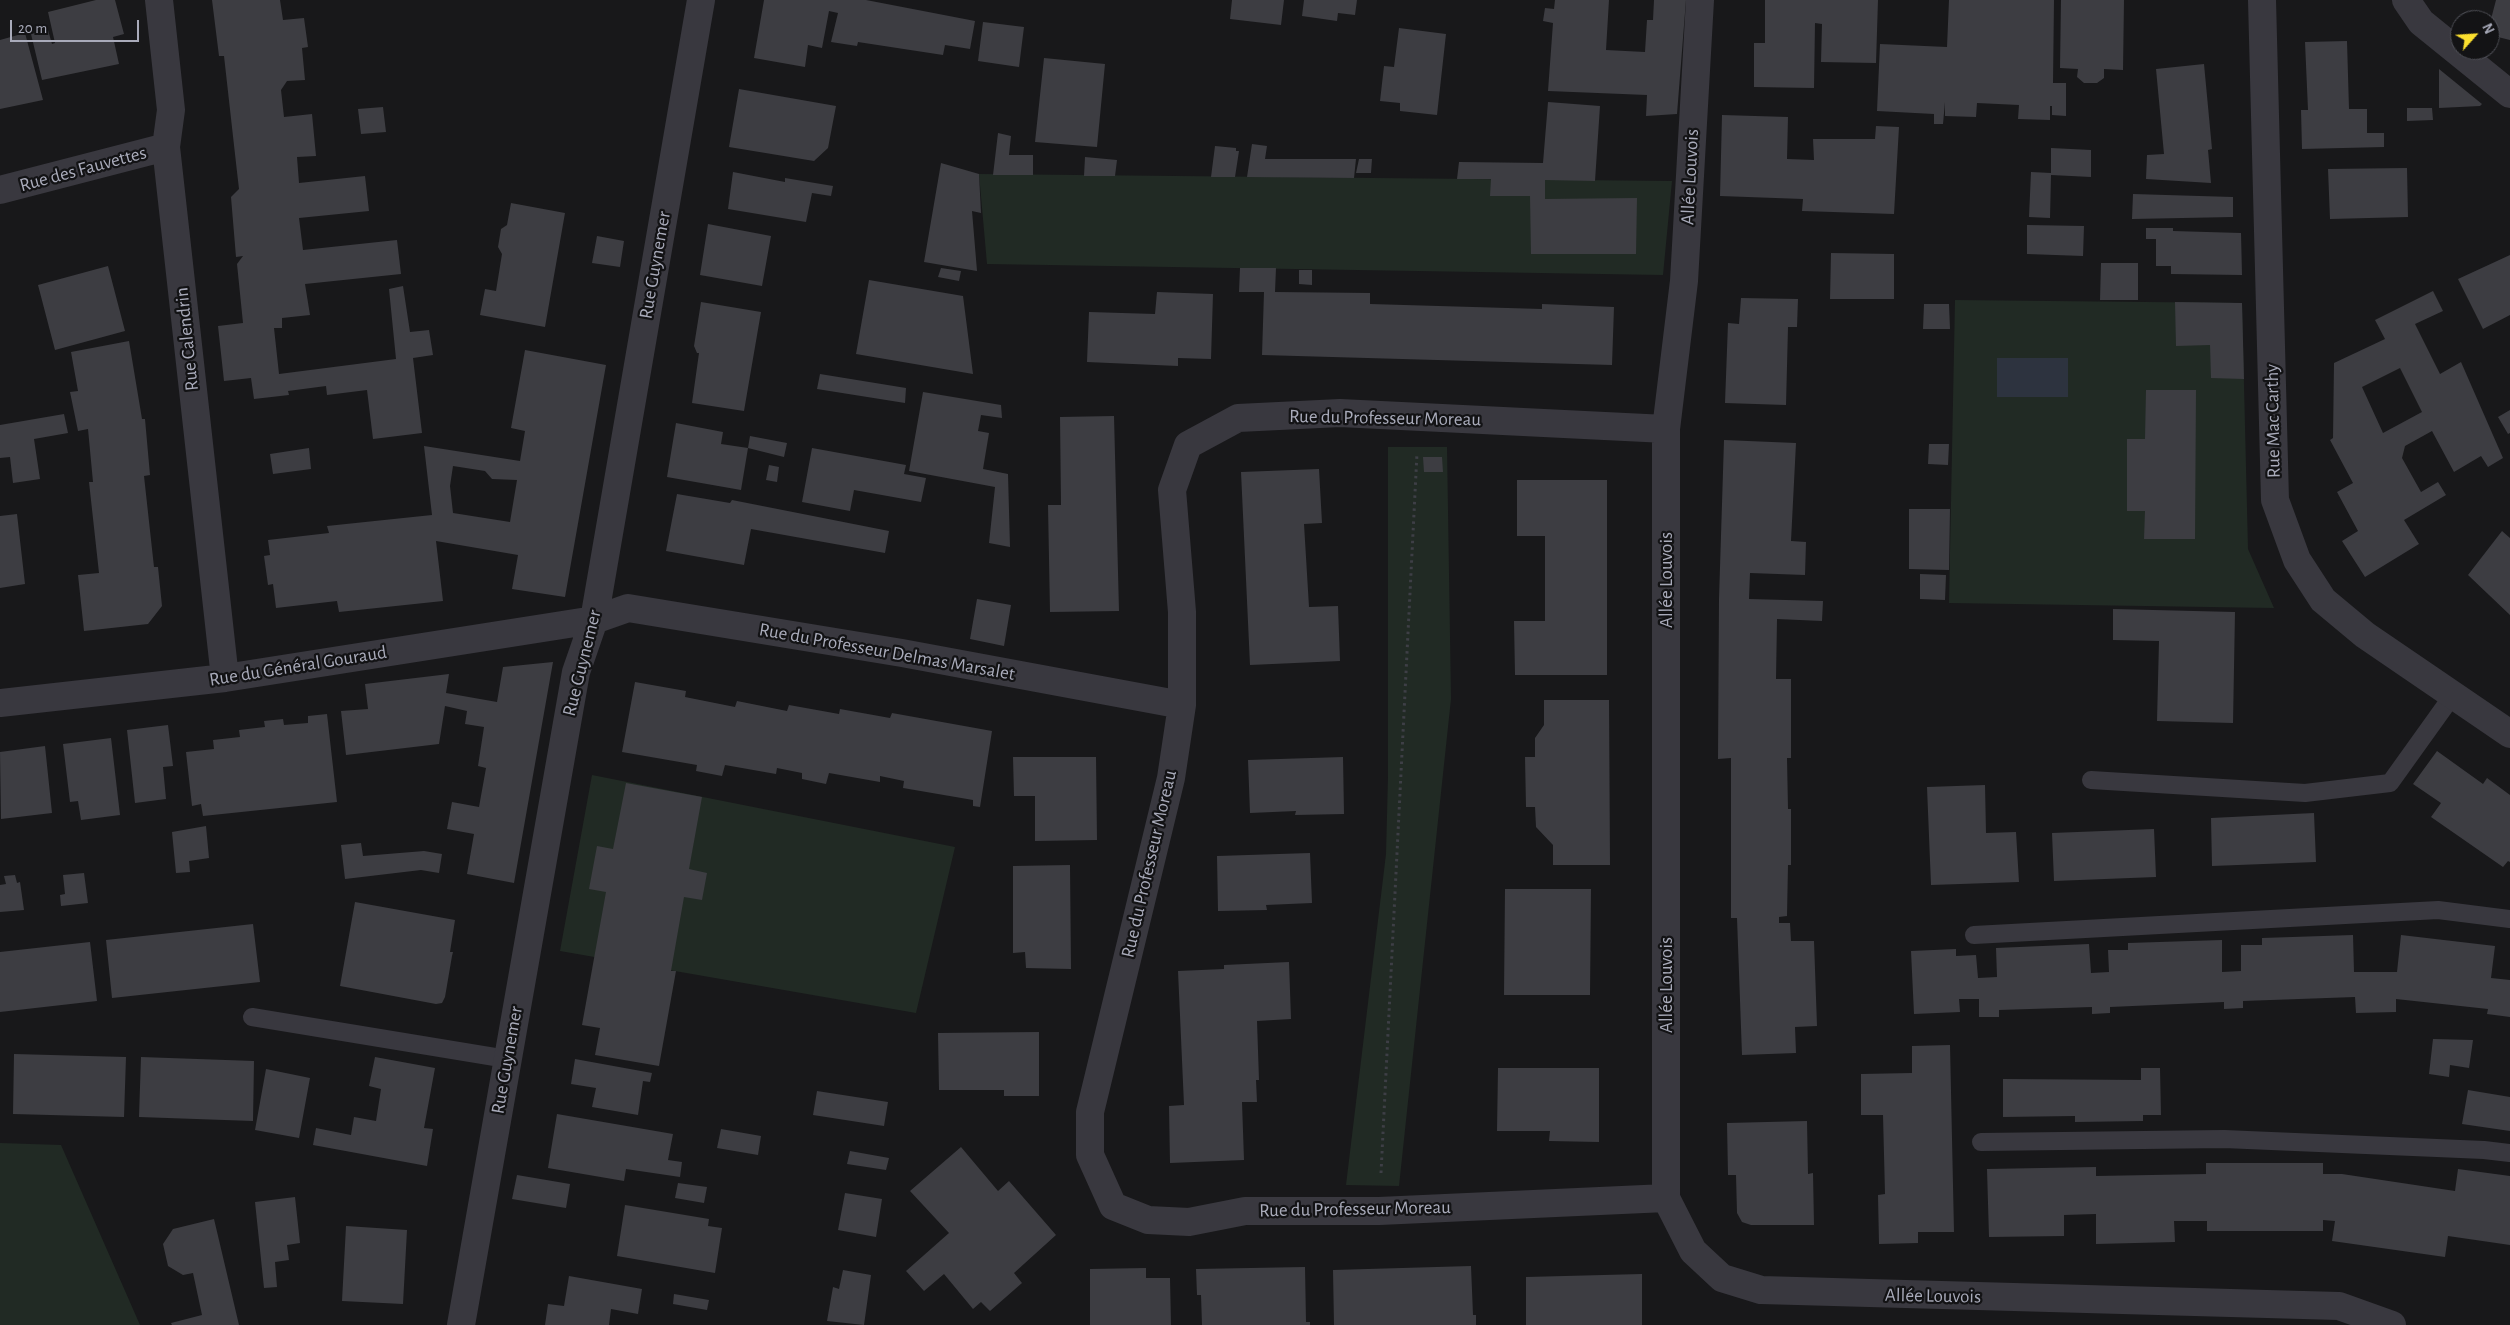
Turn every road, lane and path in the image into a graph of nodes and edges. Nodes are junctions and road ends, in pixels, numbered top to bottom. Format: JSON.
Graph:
{"nodes":[{"id":1,"x":159,"y":0,"type":"edge"},
{"id":2,"x":701,"y":0,"type":"edge"},
{"id":3,"x":1700,"y":0,"type":"edge"},
{"id":4,"x":2262,"y":0,"type":"edge"},
{"id":5,"x":2406,"y":0,"type":"edge"},
{"id":6,"x":2510,"y":94,"type":"edge"},
{"id":7,"x":166,"y":147,"type":"junction"},
{"id":8,"x":0,"y":190,"type":"edge"},
{"id":9,"x":1418,"y":417,"type":"junction"},
{"id":10,"x":1666,"y":429,"type":"junction"},
{"id":11,"x":594,"y":620,"type":"junction"},
{"id":12,"x":225,"y":678,"type":"junction"},
{"id":13,"x":2453,"y":695,"type":"junction"},
{"id":14,"x":0,"y":704,"type":"edge"},
{"id":15,"x":1182,"y":705,"type":"junction"},
{"id":16,"x":2510,"y":734,"type":"edge"},
{"id":17,"x":2091,"y":780,"type":"dead end"},
{"id":18,"x":2510,"y":919,"type":"edge"},
{"id":19,"x":1974,"y":935,"type":"dead end"},
{"id":20,"x":252,"y":1017,"type":"dead end"},
{"id":21,"x":506,"y":1059,"type":"junction"},
{"id":22,"x":1981,"y":1142,"type":"dead end"},
{"id":23,"x":2510,"y":1153,"type":"edge"},
{"id":24,"x":1666,"y":1198,"type":"junction"},
{"id":25,"x":1380,"y":1211,"type":"junction"},
{"id":26,"x":461,"y":1325,"type":"edge"},
{"id":27,"x":2392,"y":1325,"type":"edge"}],
"edges":[{"from":1,"to":7,"type":"street","name":"Rue Calendrin"},
{"from":2,"to":11,"type":"street","name":"Rue Guynemer"},
{"from":3,"to":10,"type":"street","name":"Allée Louvois"},
{"from":4,"to":13,"type":"street","name":"Rue Mac Carthy"},
{"from":5,"to":6,"type":"street"},
{"from":7,"to":8,"type":"street","name":"Rue des Fauvettes"},
{"from":7,"to":12,"type":"street","name":"Rue Calendrin"},
{"from":9,"to":10,"type":"street","name":"Rue du Professeur Moreau"},
{"from":9,"to":15,"type":"street","name":"Rue du Professeur Moreau"},
{"from":9,"to":25,"type":"path"},
{"from":10,"to":24,"type":"street","name":"Allée Louvois"},
{"from":11,"to":12,"type":"street","name":"Rue du Général Gouraud"},
{"from":11,"to":15,"type":"street","name":"Rue du Professeur Delmas Marsalet"},
{"from":11,"to":21,"type":"street","name":"Rue Guynemer"},
{"from":12,"to":14,"type":"street","name":"Rue du Général Gouraud"},
{"from":13,"to":16,"type":"street","name":"Rue Mac Carthy"},
{"from":13,"to":17,"type":"lane"},
{"from":15,"to":25,"type":"street","name":"Rue du Professeur Moreau"},
{"from":18,"to":19,"type":"lane"},
{"from":20,"to":21,"type":"lane"},
{"from":21,"to":26,"type":"street","name":"Rue Guynemer"},
{"from":22,"to":23,"type":"lane"},
{"from":24,"to":25,"type":"street","name":"Rue du Professeur Moreau"},
{"from":24,"to":27,"type":"street","name":"Allée Louvois"}]}
